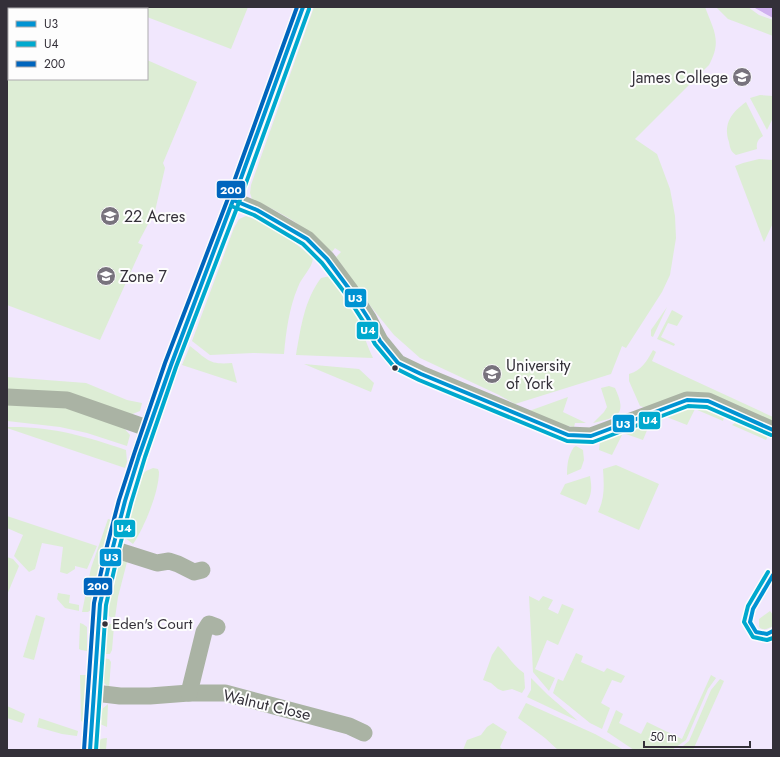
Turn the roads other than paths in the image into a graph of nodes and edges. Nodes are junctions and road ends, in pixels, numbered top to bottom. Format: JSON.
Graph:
{"nodes":[{"id":1,"x":303,"y":7,"type":"edge"},
{"id":2,"x":233,"y":200,"type":"junction"},
{"id":3,"x":7,"y":397,"type":"edge"},
{"id":4,"x":147,"y":428,"type":"junction"},
{"id":5,"x":773,"y":430,"type":"edge"},
{"id":6,"x":113,"y":549,"type":"junction"},
{"id":7,"x":202,"y":570,"type":"dead end"},
{"id":8,"x":216,"y":627,"type":"dead end"},
{"id":9,"x":95,"y":693,"type":"junction"},
{"id":10,"x":189,"y":693,"type":"junction"},
{"id":11,"x":364,"y":733,"type":"dead end"},
{"id":12,"x":90,"y":750,"type":"edge"}],
"edges":[{"from":1,"to":2,"type":"street"},
{"from":2,"to":4,"type":"street"},
{"from":2,"to":5,"type":"street"},
{"from":3,"to":4,"type":"street"},
{"from":4,"to":6,"type":"street"},
{"from":6,"to":7,"type":"street"},
{"from":6,"to":9,"type":"street"},
{"from":8,"to":10,"type":"street"},
{"from":9,"to":10,"type":"street","name":"Walnut Close"},
{"from":9,"to":12,"type":"street"},
{"from":10,"to":11,"type":"street","name":"Walnut Close"}]}
